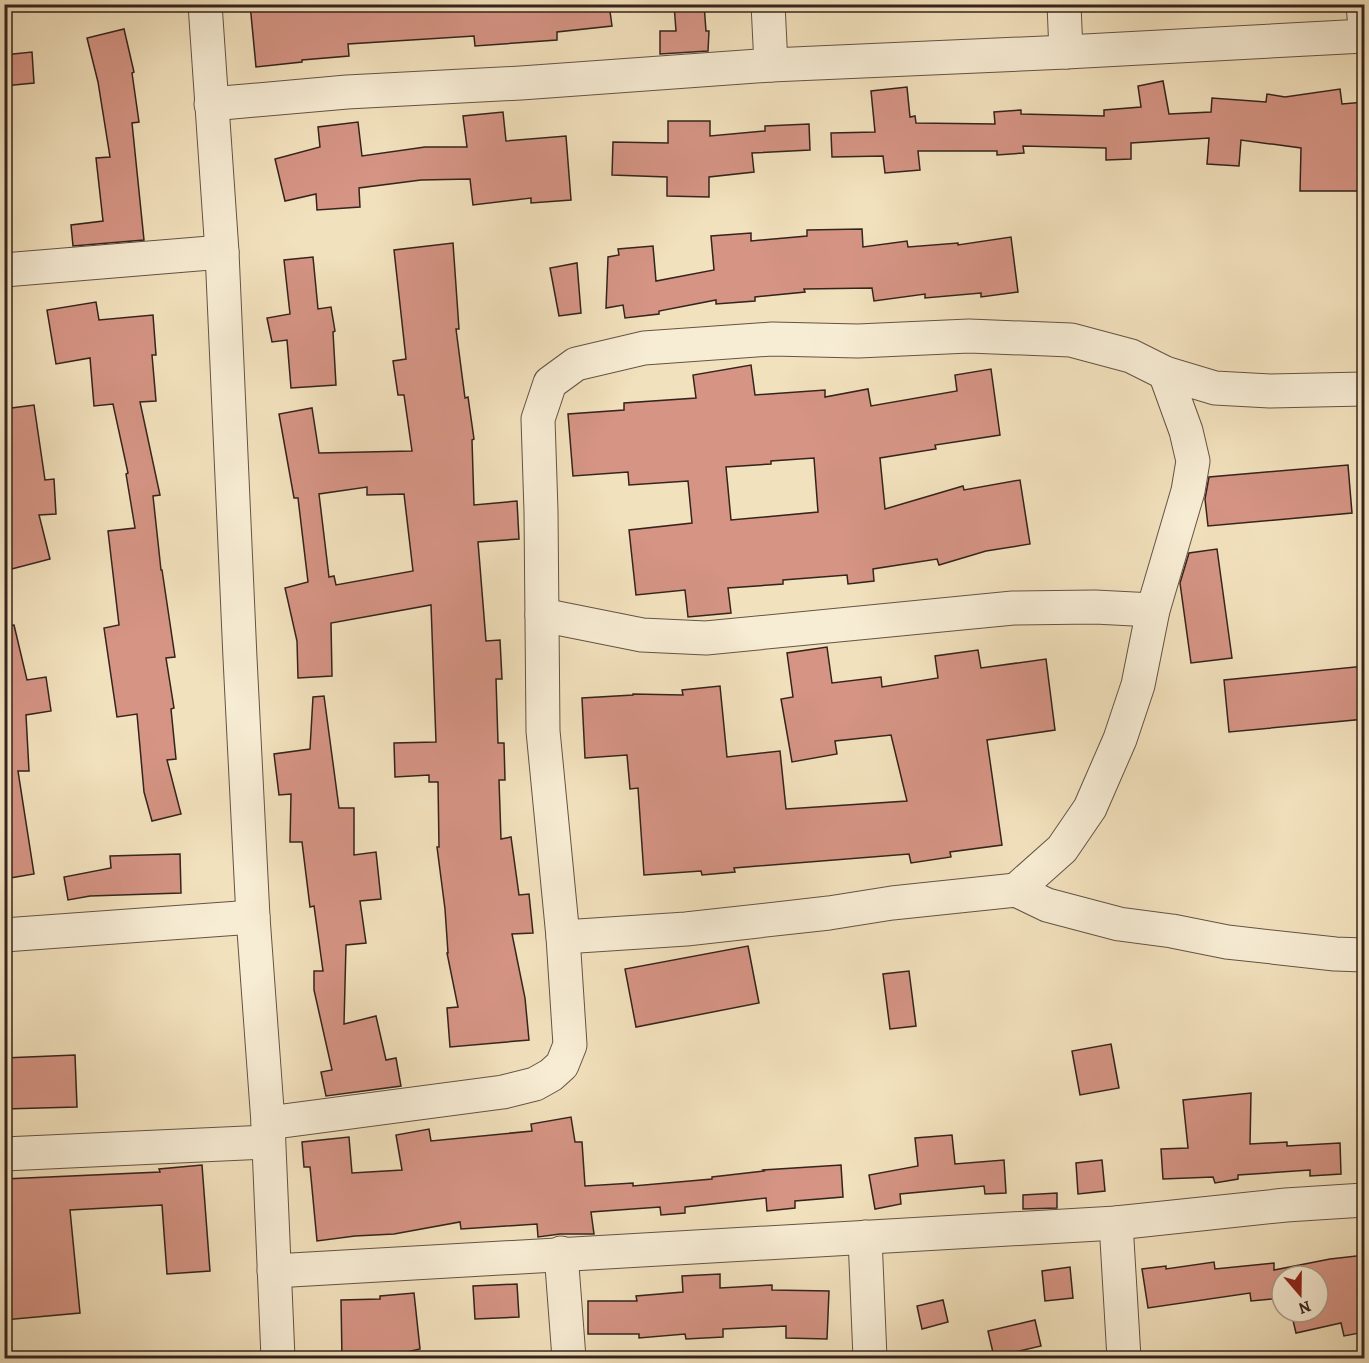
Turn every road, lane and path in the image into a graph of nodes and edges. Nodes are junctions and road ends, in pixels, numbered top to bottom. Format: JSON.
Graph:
{"nodes":[{"id":1,"x":205,"y":4,"type":"edge"},
{"id":2,"x":768,"y":4,"type":"edge"},
{"id":3,"x":1064,"y":4,"type":"edge"},
{"id":4,"x":1363,"y":4,"type":"edge"},
{"id":5,"x":1365,"y":17,"type":"edge"},
{"id":6,"x":1365,"y":36,"type":"edge"},
{"id":7,"x":1066,"y":52,"type":"junction"},
{"id":8,"x":771,"y":65,"type":"junction"},
{"id":9,"x":211,"y":104,"type":"junction"},
{"id":10,"x":222,"y":252,"type":"junction"},
{"id":11,"x":4,"y":270,"type":"edge"},
{"id":12,"x":1165,"y":373,"type":"junction"},
{"id":13,"x":1365,"y":389,"type":"edge"},
{"id":14,"x":1153,"y":610,"type":"junction"},
{"id":15,"x":542,"y":615,"type":"junction"},
{"id":16,"x":1016,"y":890,"type":"junction"},
{"id":17,"x":253,"y":917,"type":"junction"},
{"id":18,"x":4,"y":935,"type":"edge"},
{"id":19,"x":563,"y":937,"type":"junction"},
{"id":20,"x":1365,"y":954,"type":"edge"},
{"id":21,"x":268,"y":1132,"type":"junction"},
{"id":22,"x":4,"y":1154,"type":"edge"},
{"id":23,"x":1365,"y":1200,"type":"edge"},
{"id":24,"x":1116,"y":1223,"type":"junction"},
{"id":25,"x":865,"y":1237,"type":"junction"},
{"id":26,"x":561,"y":1253,"type":"junction"},
{"id":27,"x":274,"y":1271,"type":"junction"},
{"id":28,"x":278,"y":1359,"type":"edge"},
{"id":29,"x":569,"y":1359,"type":"edge"},
{"id":30,"x":870,"y":1359,"type":"edge"},
{"id":31,"x":1124,"y":1359,"type":"edge"}],
"edges":[{"from":1,"to":9,"type":"street"},
{"from":2,"to":8,"type":"street"},
{"from":3,"to":7,"type":"street"},
{"from":4,"to":5,"type":"street"},
{"from":6,"to":7,"type":"street"},
{"from":7,"to":8,"type":"street"},
{"from":8,"to":9,"type":"street"},
{"from":9,"to":10,"type":"street"},
{"from":10,"to":11,"type":"street"},
{"from":10,"to":17,"type":"street"},
{"from":12,"to":13,"type":"street"},
{"from":12,"to":14,"type":"street"},
{"from":12,"to":15,"type":"street"},
{"from":14,"to":15,"type":"street"},
{"from":14,"to":16,"type":"street"},
{"from":15,"to":19,"type":"street"},
{"from":16,"to":19,"type":"street"},
{"from":16,"to":20,"type":"street"},
{"from":17,"to":18,"type":"street"},
{"from":17,"to":21,"type":"street"},
{"from":19,"to":21,"type":"street"},
{"from":21,"to":22,"type":"street"},
{"from":21,"to":27,"type":"street"},
{"from":23,"to":24,"type":"street"},
{"from":24,"to":25,"type":"street"},
{"from":24,"to":31,"type":"street"},
{"from":25,"to":26,"type":"street"},
{"from":25,"to":30,"type":"street"},
{"from":26,"to":27,"type":"street"},
{"from":26,"to":29,"type":"street"},
{"from":27,"to":28,"type":"street"}]}
